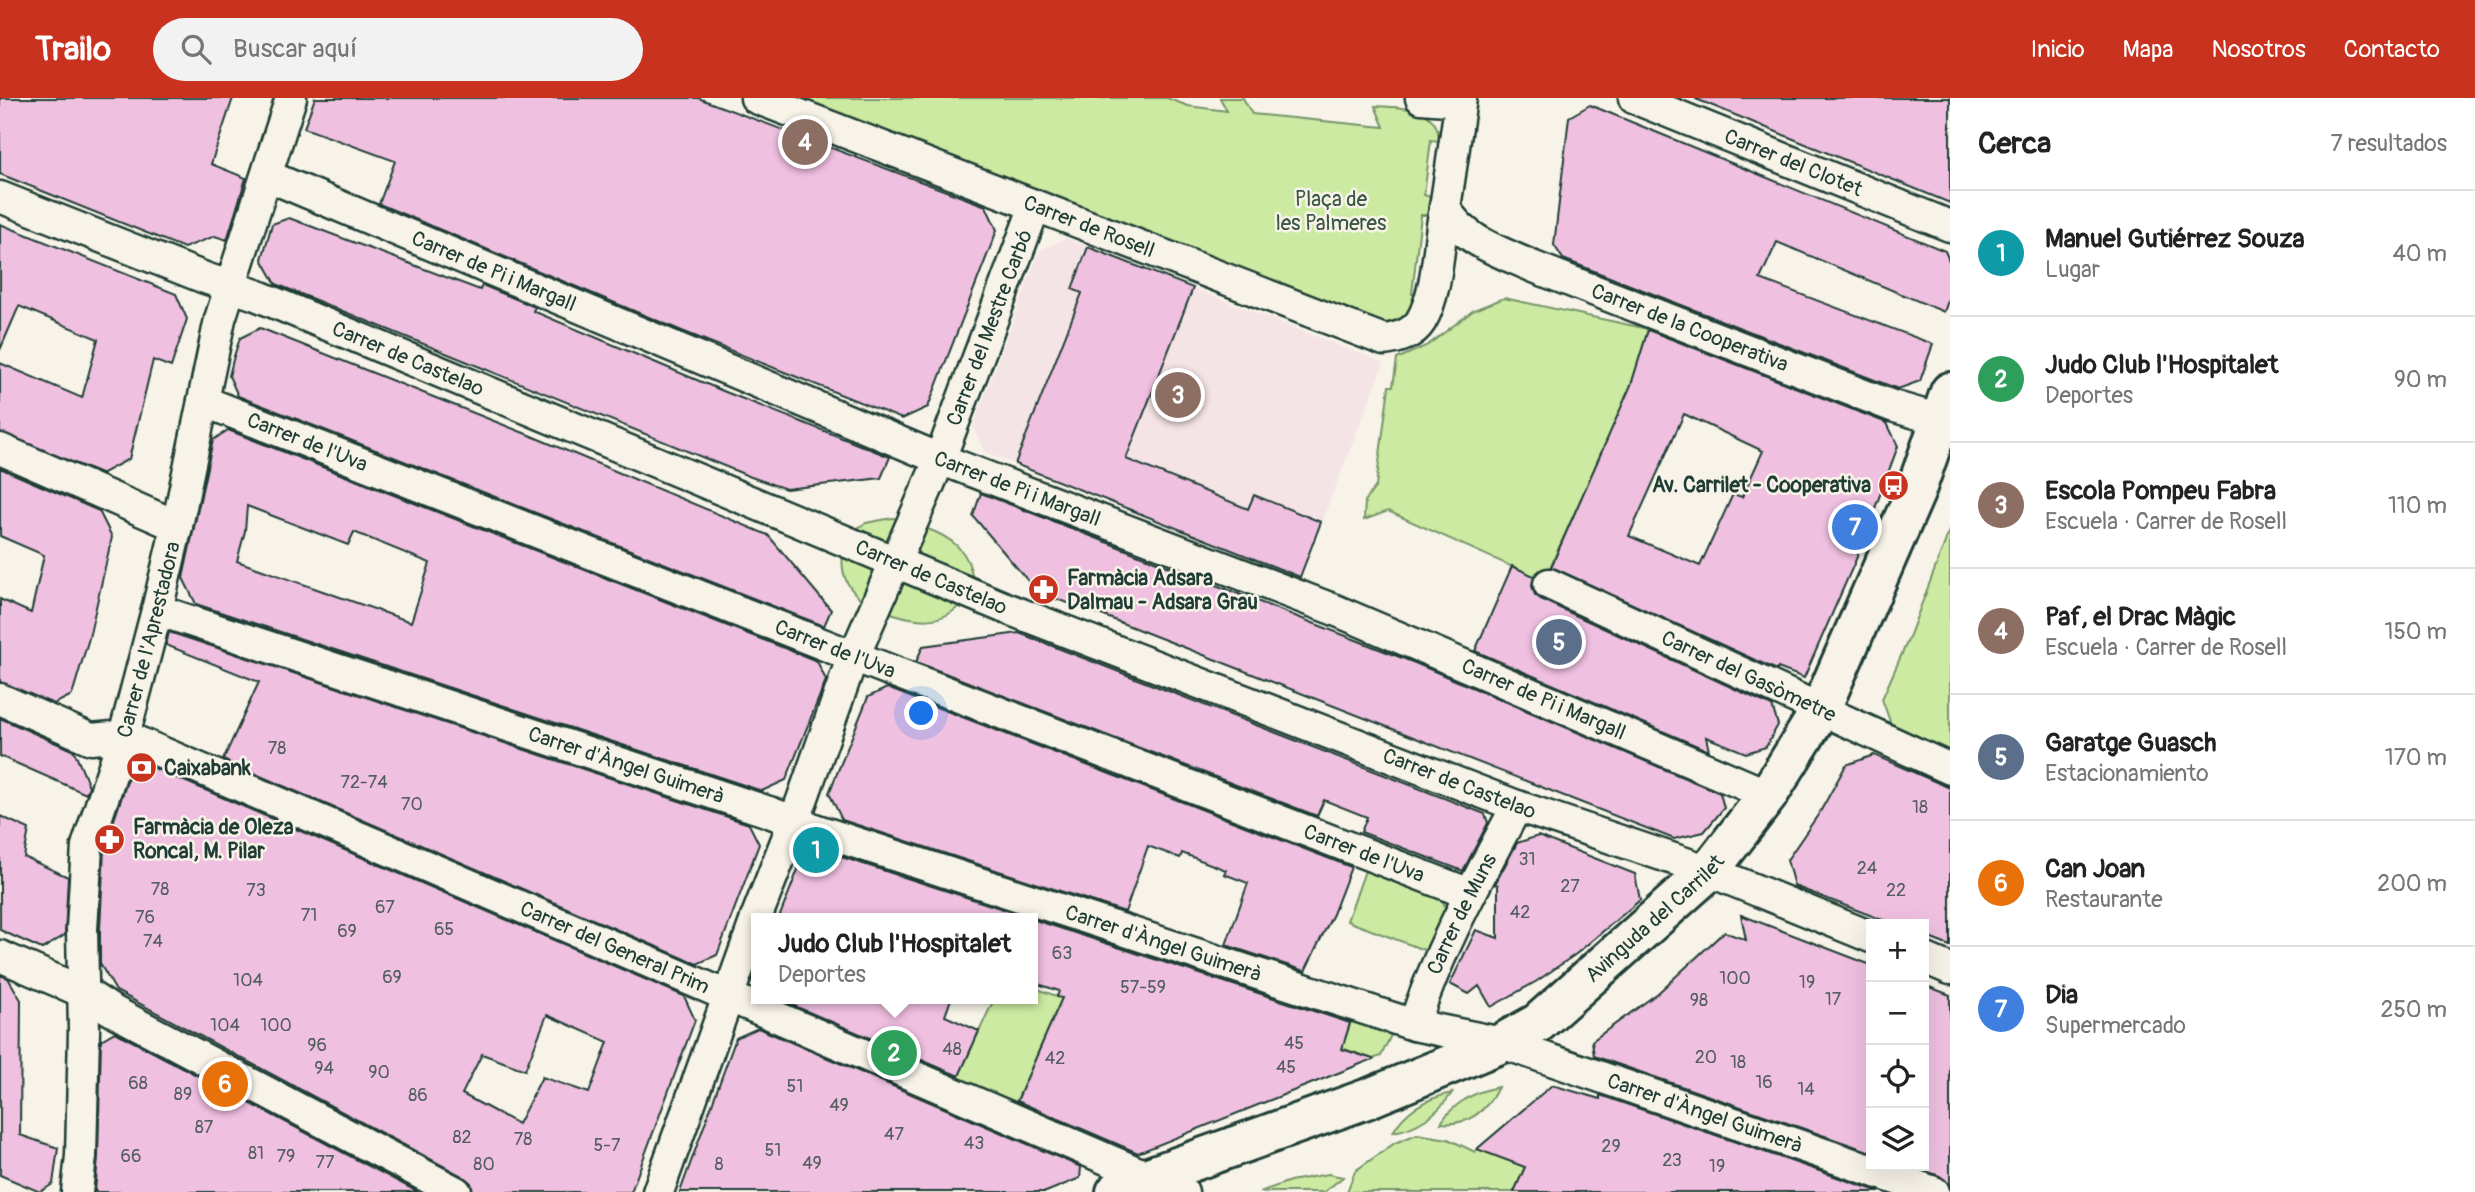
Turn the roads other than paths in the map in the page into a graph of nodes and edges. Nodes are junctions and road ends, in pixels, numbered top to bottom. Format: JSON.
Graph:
{"nodes":[{"id":1,"x":292,"y":98,"type":"edge"},
{"id":2,"x":756,"y":98,"type":"edge"},
{"id":3,"x":1421,"y":98,"type":"edge"},
{"id":4,"x":1634,"y":98,"type":"edge"},
{"id":5,"x":1460,"y":100,"type":"edge"},
{"id":6,"x":268,"y":176,"type":"junction"},
{"id":7,"x":0,"y":197,"type":"edge"},
{"id":8,"x":1035,"y":206,"type":"junction"},
{"id":9,"x":1445,"y":208,"type":"junction"},
{"id":10,"x":1950,"y":226,"type":"edge"},
{"id":11,"x":232,"y":287,"type":"junction"},
{"id":12,"x":203,"y":401,"type":"junction"},
{"id":13,"x":1947,"y":412,"type":"edge"},
{"id":14,"x":0,"y":449,"type":"edge"},
{"id":15,"x":940,"y":460,"type":"junction"},
{"id":16,"x":177,"y":526,"type":"junction"},
{"id":17,"x":896,"y":562,"type":"junction"},
{"id":18,"x":1549,"y":584,"type":"dead end"},
{"id":19,"x":157,"y":610,"type":"junction"},
{"id":20,"x":854,"y":656,"type":"junction"},
{"id":21,"x":0,"y":699,"type":"edge"},
{"id":22,"x":1820,"y":711,"type":"junction"},
{"id":23,"x":124,"y":736,"type":"junction"},
{"id":24,"x":1950,"y":769,"type":"edge"},
{"id":25,"x":1768,"y":795,"type":"junction"},
{"id":26,"x":1517,"y":806,"type":"junction"},
{"id":27,"x":794,"y":821,"type":"junction"},
{"id":28,"x":1709,"y":871,"type":"junction"},
{"id":29,"x":1470,"y":894,"type":"junction"},
{"id":30,"x":758,"y":913,"type":"edge"},
{"id":31,"x":751,"y":932,"type":"edge"},
{"id":32,"x":1866,"y":935,"type":"edge"},
{"id":33,"x":0,"y":956,"type":"edge"},
{"id":34,"x":1929,"y":960,"type":"edge"},
{"id":35,"x":1950,"y":969,"type":"edge"},
{"id":36,"x":85,"y":993,"type":"junction"},
{"id":37,"x":727,"y":997,"type":"junction"},
{"id":38,"x":1414,"y":1025,"type":"junction"},
{"id":39,"x":1502,"y":1044,"type":"junction"},
{"id":40,"x":1149,"y":1187,"type":"edge"},
{"id":41,"x":77,"y":1192,"type":"edge"},
{"id":42,"x":456,"y":1192,"type":"edge"},
{"id":43,"x":658,"y":1192,"type":"edge"},
{"id":44,"x":1934,"y":1192,"type":"edge"}],
"edges":[{"from":1,"to":6,"type":"street","name":"Carrer de l'Aprestadora"},
{"from":2,"to":8,"type":"street","name":"Carrer de Rosell"},
{"from":3,"to":5,"type":"street"},
{"from":4,"to":10,"type":"street","name":"Carrer del Clotet"},
{"from":5,"to":9,"type":"street"},
{"from":6,"to":11,"type":"street","name":"Carrer de l'Aprestadora"},
{"from":6,"to":15,"type":"street","name":"Carrer de Pi i Margall"},
{"from":7,"to":11,"type":"street","name":"Carrer de Castelao"},
{"from":8,"to":9,"type":"street","name":"Carrer de Rosell"},
{"from":8,"to":15,"type":"street","name":"Carrer del Mestre Carbó"},
{"from":9,"to":13,"type":"street","name":"Carrer de la Cooperativa"},
{"from":11,"to":12,"type":"street","name":"Carrer de l'Aprestadora"},
{"from":11,"to":17,"type":"street","name":"Carrer de Castelao"},
{"from":12,"to":16,"type":"street","name":"Carrer de l'Aprestadora"},
{"from":12,"to":20,"type":"street","name":"Carrer de l'Uva"},
{"from":13,"to":22,"type":"street","name":"Avinguda del Carrilet"},
{"from":14,"to":16,"type":"street"},
{"from":15,"to":17,"type":"street","name":"Carrer del Mestre Carbó"},
{"from":15,"to":25,"type":"street","name":"Carrer de Pi i Margall"},
{"from":16,"to":19,"type":"street","name":"Carrer de l'Aprestadora"},
{"from":17,"to":20,"type":"street","name":"Carrer del Mestre Carbó"},
{"from":17,"to":26,"type":"street","name":"Carrer de Castelao"},
{"from":18,"to":22,"type":"street","name":"Carrer del Gasòmetre"},
{"from":19,"to":23,"type":"street","name":"Carrer de l'Aprestadora"},
{"from":19,"to":27,"type":"street","name":"Carrer d'Àngel Guimerà"},
{"from":20,"to":27,"type":"street","name":"Carrer del Mestre Carbó"},
{"from":20,"to":29,"type":"street","name":"Carrer de l'Uva"},
{"from":21,"to":23,"type":"street"},
{"from":22,"to":24,"type":"street","name":"Carrer del Gasòmetre"},
{"from":22,"to":25,"type":"street","name":"Avinguda del Carrilet"},
{"from":23,"to":36,"type":"street","name":"Carrer de l'Aprestadora"},
{"from":23,"to":37,"type":"street","name":"Carrer del General Prim"},
{"from":25,"to":28,"type":"street","name":"Avinguda del Carrilet"},
{"from":26,"to":28,"type":"street","name":"Carrer de Castelao"},
{"from":26,"to":29,"type":"street","name":"Carrer de Muns"},
{"from":27,"to":30,"type":"street","name":"Carrer del Mestre Carbó"},
{"from":27,"to":38,"type":"street","name":"Carrer d'Àngel Guimerà"},
{"from":28,"to":32,"type":"street","name":"Carrer de Castelao"},
{"from":28,"to":39,"type":"street","name":"Avinguda del Carrilet"},
{"from":29,"to":38,"type":"street","name":"Carrer de Muns"},
{"from":31,"to":37,"type":"street","name":"Carrer del Mestre Carbó"},
{"from":33,"to":36,"type":"street"},
{"from":34,"to":35,"type":"street"},
{"from":36,"to":41,"type":"street","name":"Carrer de l'Aprestadora"},
{"from":36,"to":42,"type":"street"},
{"from":37,"to":40,"type":"street","name":"Carrer del General Prim"},
{"from":37,"to":43,"type":"street","name":"Carrer del Mestre Carbó"},
{"from":38,"to":39,"type":"street","name":"Carrer d'Àngel Guimerà"},
{"from":39,"to":40,"type":"street","name":"Avinguda del Carrilet"},
{"from":39,"to":44,"type":"street","name":"Carrer d'Àngel Guimerà"}]}
